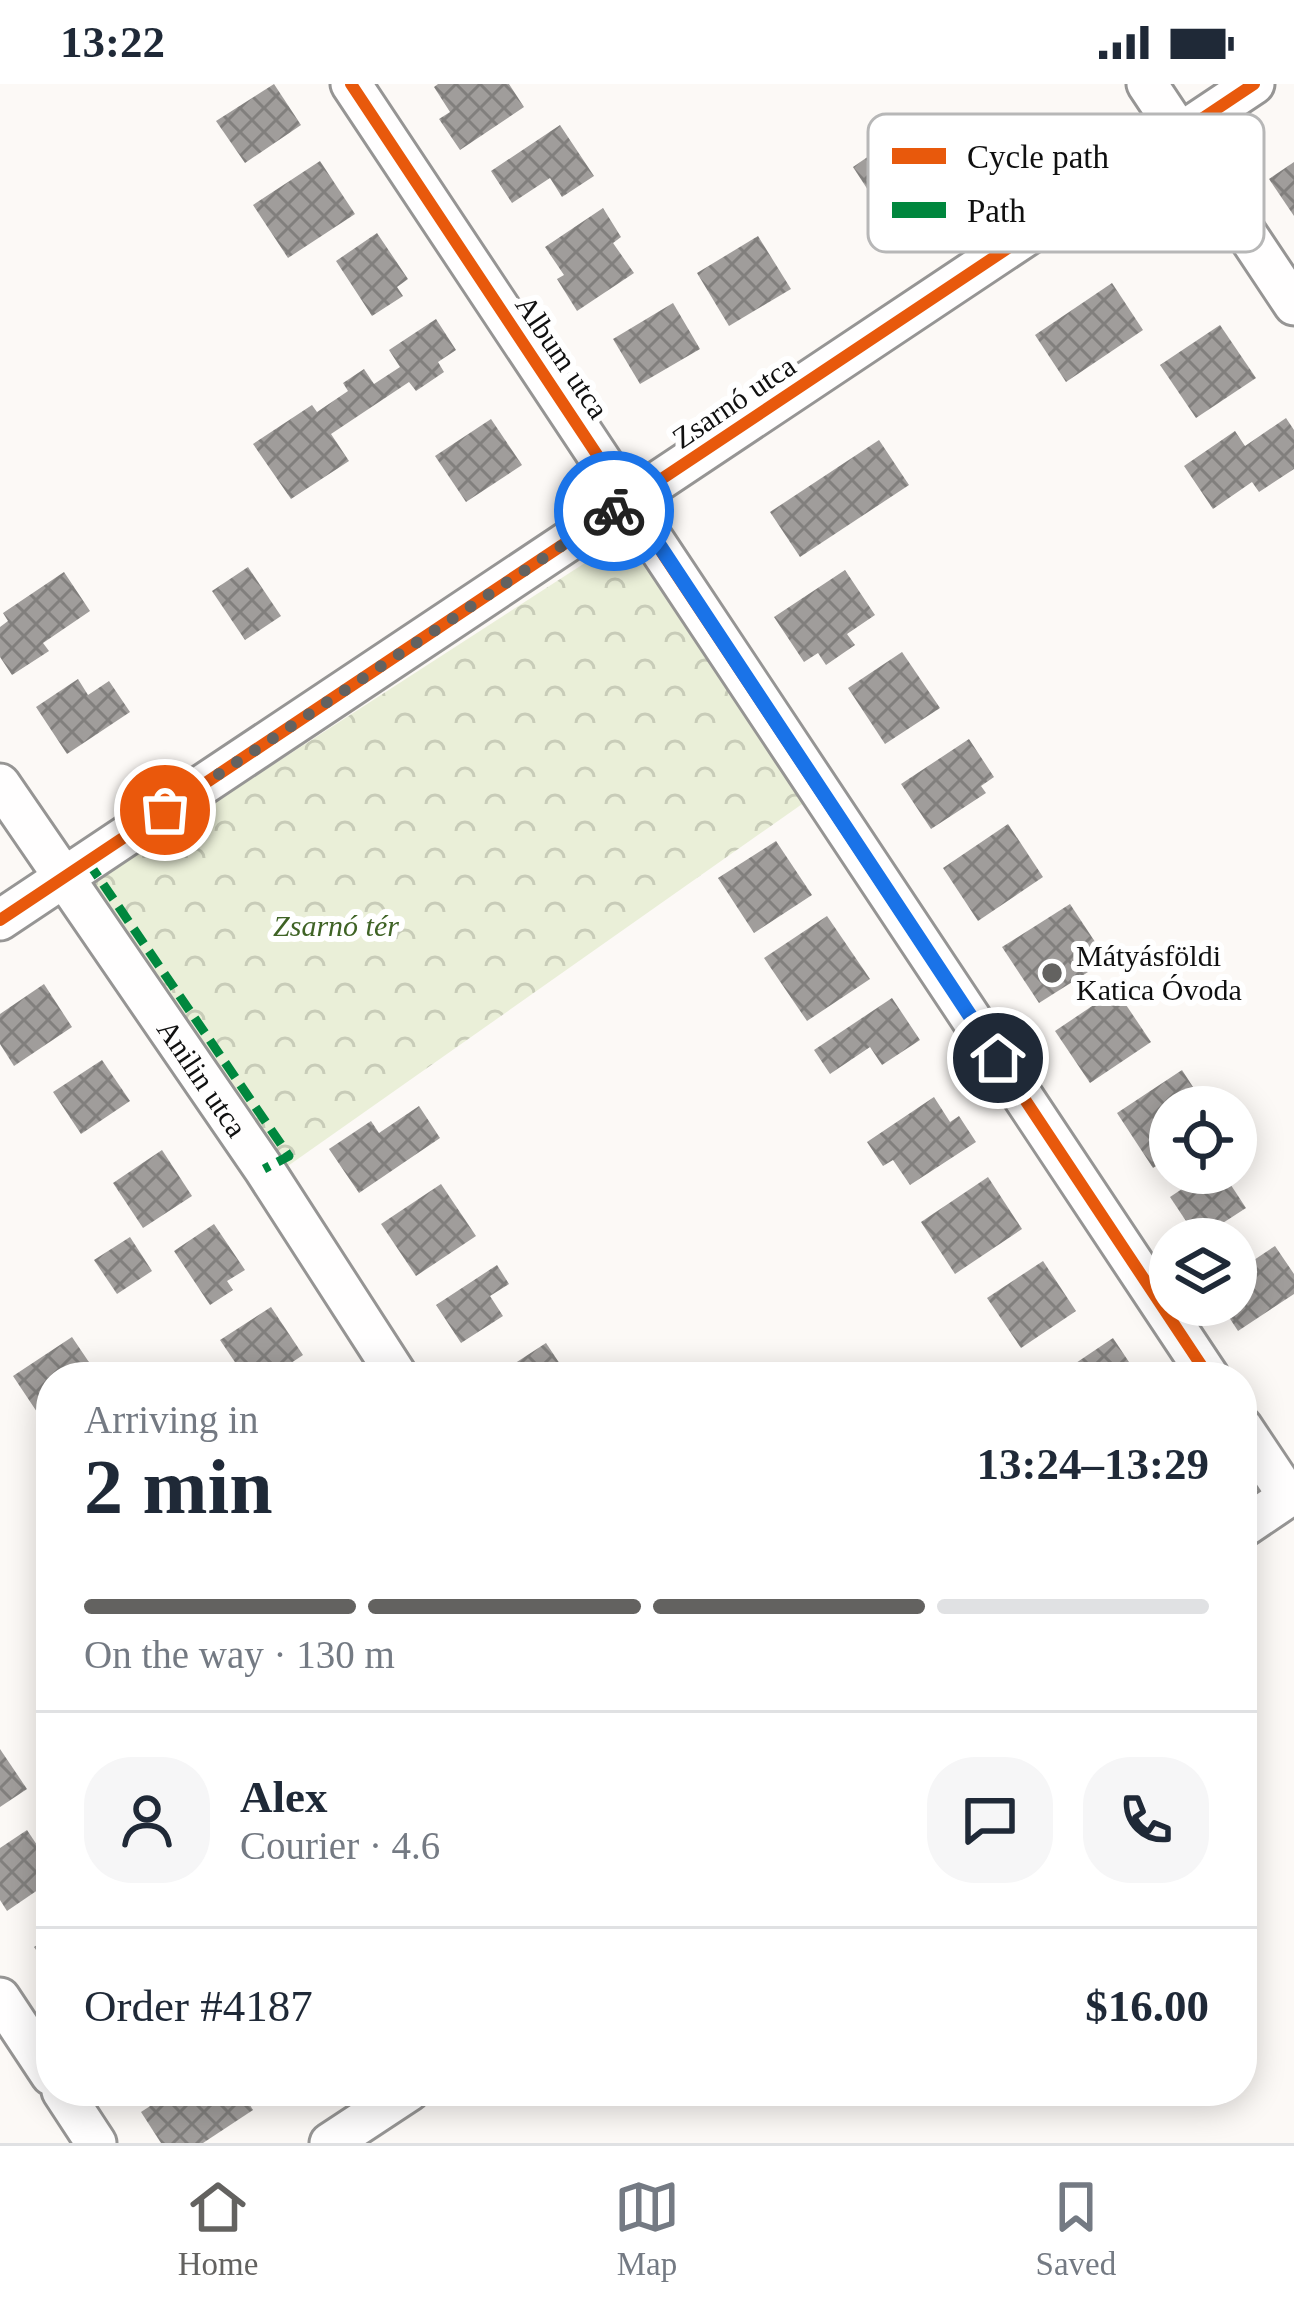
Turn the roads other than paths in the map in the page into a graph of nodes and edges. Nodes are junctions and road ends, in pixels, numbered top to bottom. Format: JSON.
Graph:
{"nodes":[{"id":1,"x":351,"y":84,"type":"edge"},
{"id":2,"x":1147,"y":84,"type":"edge"},
{"id":3,"x":1254,"y":84,"type":"edge"},
{"id":4,"x":1167,"y":114,"type":"edge"},
{"id":5,"x":1210,"y":114,"type":"edge"},
{"id":6,"x":1003,"y":252,"type":"edge"},
{"id":7,"x":1259,"y":252,"type":"edge"},
{"id":8,"x":1294,"y":305,"type":"edge"},
{"id":9,"x":630,"y":501,"type":"junction"},
{"id":10,"x":0,"y":784,"type":"edge"},
{"id":11,"x":63,"y":878,"type":"junction"},
{"id":12,"x":0,"y":920,"type":"edge"},
{"id":13,"x":388,"y":1362,"type":"edge"},
{"id":14,"x":1199,"y":1362,"type":"edge"},
{"id":15,"x":1257,"y":1448,"type":"edge"},
{"id":16,"x":1291,"y":1494,"type":"edge"},
{"id":17,"x":1257,"y":1518,"type":"edge"},
{"id":18,"x":0,"y":1998,"type":"edge"},
{"id":19,"x":36,"y":2052,"type":"edge"},
{"id":20,"x":72,"y":2106,"type":"edge"},
{"id":21,"x":386,"y":2106,"type":"edge"},
{"id":22,"x":96,"y":2143,"type":"edge"},
{"id":23,"x":330,"y":2143,"type":"edge"}],
"edges":[{"from":1,"to":9,"type":"street","name":"Album utca"},
{"from":2,"to":4,"type":"street"},
{"from":3,"to":5,"type":"street","name":"Zsarnó utca"},
{"from":6,"to":9,"type":"street","name":"Zsarnó utca"},
{"from":7,"to":8,"type":"street"},
{"from":9,"to":11,"type":"street","name":"Zsarnó utca"},
{"from":9,"to":14,"type":"street","name":"Album utca"},
{"from":10,"to":11,"type":"street","name":"Anilin utca"},
{"from":11,"to":12,"type":"street","name":"Zsarnó utca"},
{"from":11,"to":13,"type":"street","name":"Anilin utca"},
{"from":15,"to":16,"type":"street"},
{"from":16,"to":17,"type":"street"},
{"from":18,"to":19,"type":"street"},
{"from":20,"to":22,"type":"street"},
{"from":21,"to":23,"type":"street"}]}
